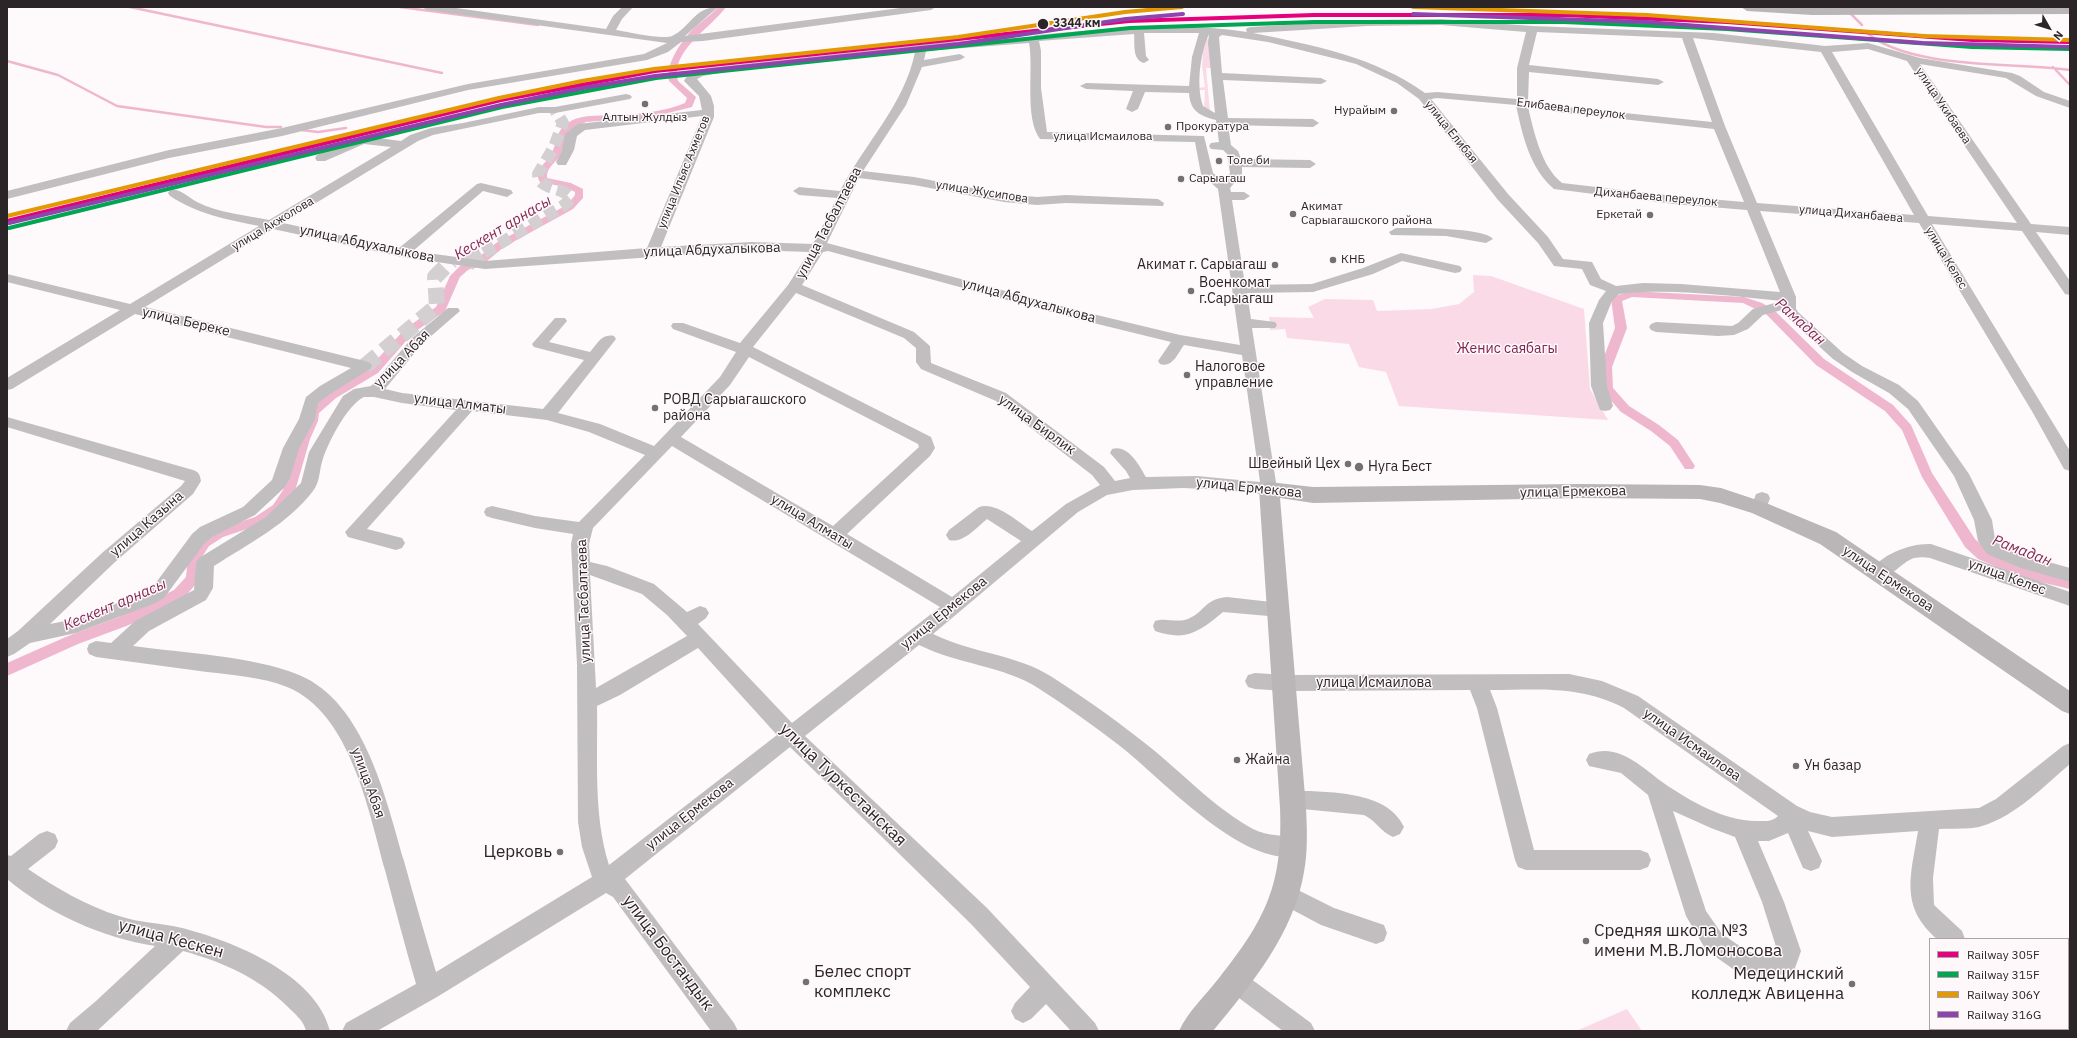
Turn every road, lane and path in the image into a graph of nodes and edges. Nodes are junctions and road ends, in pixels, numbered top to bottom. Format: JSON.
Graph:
{"nodes":[{"id":1,"x":427,"y":7,"type":"edge"},
{"id":2,"x":628,"y":7,"type":"edge"},
{"id":3,"x":713,"y":7,"type":"edge"},
{"id":4,"x":931,"y":7,"type":"edge"},
{"id":5,"x":1747,"y":7,"type":"edge"},
{"id":6,"x":1854,"y":9,"type":"edge"},
{"id":7,"x":1955,"y":9,"type":"edge"},
{"id":8,"x":2023,"y":9,"type":"edge"},
{"id":9,"x":2070,"y":10,"type":"edge"},
{"id":10,"x":1532,"y":29,"type":"junction"},
{"id":11,"x":610,"y":32,"type":"junction"},
{"id":12,"x":1139,"y":32,"type":"junction"},
{"id":13,"x":1215,"y":32,"type":"junction"},
{"id":14,"x":1687,"y":36,"type":"junction"},
{"id":15,"x":680,"y":39,"type":"junction"},
{"id":16,"x":1034,"y":40,"type":"junction"},
{"id":17,"x":1015,"y":41,"type":"junction"},
{"id":18,"x":921,"y":48,"type":"junction"},
{"id":19,"x":1825,"y":49,"type":"junction"},
{"id":20,"x":995,"y":52,"type":"dead end"},
{"id":21,"x":960,"y":57,"type":"dead end"},
{"id":22,"x":1911,"y":59,"type":"junction"},
{"id":23,"x":1144,"y":60,"type":"dead end"},
{"id":24,"x":918,"y":64,"type":"junction"},
{"id":25,"x":1523,"y":68,"type":"junction"},
{"id":26,"x":1218,"y":76,"type":"junction"},
{"id":27,"x":1321,"y":81,"type":"dead end"},
{"id":28,"x":1658,"y":82,"type":"dead end"},
{"id":29,"x":1086,"y":86,"type":"dead end"},
{"id":30,"x":1142,"y":88,"type":"junction"},
{"id":31,"x":1195,"y":90,"type":"junction"},
{"id":32,"x":626,"y":97,"type":"dead end"},
{"id":33,"x":1423,"y":97,"type":"junction"},
{"id":34,"x":1521,"y":104,"type":"junction"},
{"id":35,"x":2070,"y":105,"type":"edge"},
{"id":36,"x":1132,"y":109,"type":"dead end"},
{"id":37,"x":708,"y":113,"type":"junction"},
{"id":38,"x":1222,"y":120,"type":"junction"},
{"id":39,"x":1313,"y":123,"type":"dead end"},
{"id":40,"x":1719,"y":126,"type":"junction"},
{"id":41,"x":403,"y":145,"type":"junction"},
{"id":42,"x":1225,"y":146,"type":"junction"},
{"id":43,"x":1203,"y":151,"type":"junction"},
{"id":44,"x":372,"y":152,"type":"dead end"},
{"id":45,"x":386,"y":155,"type":"junction"},
{"id":46,"x":321,"y":158,"type":"dead end"},
{"id":47,"x":562,"y":162,"type":"dead end"},
{"id":48,"x":1310,"y":164,"type":"dead end"},
{"id":49,"x":1236,"y":168,"type":"junction"},
{"id":50,"x":855,"y":174,"type":"junction"},
{"id":51,"x":1207,"y":174,"type":"junction"},
{"id":52,"x":799,"y":191,"type":"dead end"},
{"id":53,"x":1225,"y":192,"type":"junction"},
{"id":54,"x":174,"y":193,"type":"dead end"},
{"id":55,"x":506,"y":193,"type":"dead end"},
{"id":56,"x":7,"y":195,"type":"edge"},
{"id":57,"x":844,"y":195,"type":"junction"},
{"id":58,"x":1244,"y":196,"type":"dead end"},
{"id":59,"x":1751,"y":205,"type":"junction"},
{"id":60,"x":1157,"y":208,"type":"dead end"},
{"id":61,"x":1924,"y":221,"type":"junction"},
{"id":62,"x":274,"y":224,"type":"junction"},
{"id":63,"x":2027,"y":228,"type":"junction"},
{"id":64,"x":2070,"y":231,"type":"edge"},
{"id":65,"x":1486,"y":239,"type":"dead end"},
{"id":66,"x":818,"y":248,"type":"junction"},
{"id":67,"x":652,"y":252,"type":"junction"},
{"id":68,"x":402,"y":253,"type":"junction"},
{"id":69,"x":1401,"y":257,"type":"junction"},
{"id":70,"x":1455,"y":269,"type":"dead end"},
{"id":71,"x":7,"y":278,"type":"edge"},
{"id":72,"x":794,"y":287,"type":"junction"},
{"id":73,"x":1238,"y":289,"type":"junction"},
{"id":74,"x":1615,"y":290,"type":"junction"},
{"id":75,"x":2070,"y":291,"type":"edge"},
{"id":76,"x":1788,"y":300,"type":"junction"},
{"id":77,"x":132,"y":309,"type":"junction"},
{"id":78,"x":453,"y":311,"type":"dead end"},
{"id":79,"x":560,"y":321,"type":"dead end"},
{"id":80,"x":1243,"y":323,"type":"junction"},
{"id":81,"x":1270,"y":325,"type":"dead end"},
{"id":82,"x":678,"y":326,"type":"dead end"},
{"id":83,"x":1656,"y":327,"type":"dead end"},
{"id":84,"x":609,"y":339,"type":"dead end"},
{"id":85,"x":1180,"y":340,"type":"junction"},
{"id":86,"x":745,"y":350,"type":"junction"},
{"id":87,"x":1248,"y":351,"type":"junction"},
{"id":88,"x":594,"y":358,"type":"junction"},
{"id":89,"x":1165,"y":361,"type":"dead end"},
{"id":90,"x":7,"y":385,"type":"edge"},
{"id":91,"x":375,"y":391,"type":"junction"},
{"id":92,"x":469,"y":405,"type":"junction"},
{"id":93,"x":1605,"y":406,"type":"dead end"},
{"id":94,"x":547,"y":415,"type":"junction"},
{"id":95,"x":7,"y":422,"type":"edge"},
{"id":96,"x":671,"y":438,"type":"junction"},
{"id":97,"x":656,"y":453,"type":"junction"},
{"id":98,"x":1118,"y":454,"type":"dead end"},
{"id":99,"x":2070,"y":465,"type":"edge"},
{"id":100,"x":1141,"y":484,"type":"junction"},
{"id":101,"x":1111,"y":488,"type":"junction"},
{"id":102,"x":1269,"y":489,"type":"junction"},
{"id":103,"x":492,"y":512,"type":"dead end"},
{"id":104,"x":584,"y":529,"type":"junction"},
{"id":105,"x":955,"y":534,"type":"dead end"},
{"id":106,"x":835,"y":535,"type":"junction"},
{"id":107,"x":1033,"y":540,"type":"junction"},
{"id":108,"x":396,"y":543,"type":"dead end"},
{"id":109,"x":1887,"y":562,"type":"junction"},
{"id":110,"x":583,"y":567,"type":"junction"},
{"id":111,"x":2070,"y":575,"type":"edge"},
{"id":112,"x":2070,"y":599,"type":"edge"},
{"id":113,"x":953,"y":606,"type":"junction"},
{"id":114,"x":1280,"y":610,"type":"junction"},
{"id":115,"x":700,"y":613,"type":"dead end"},
{"id":116,"x":684,"y":623,"type":"junction"},
{"id":117,"x":1162,"y":626,"type":"dead end"},
{"id":118,"x":917,"y":635,"type":"junction"},
{"id":119,"x":25,"y":636,"type":"junction"},
{"id":120,"x":699,"y":638,"type":"junction"},
{"id":121,"x":7,"y":649,"type":"edge"},
{"id":122,"x":1255,"y":681,"type":"dead end"},
{"id":123,"x":1286,"y":683,"type":"junction"},
{"id":124,"x":1477,"y":683,"type":"junction"},
{"id":125,"x":587,"y":701,"type":"junction"},
{"id":126,"x":2070,"y":704,"type":"edge"},
{"id":127,"x":792,"y":735,"type":"junction"},
{"id":128,"x":2070,"y":752,"type":"edge"},
{"id":129,"x":1596,"y":760,"type":"dead end"},
{"id":130,"x":1656,"y":789,"type":"junction"},
{"id":131,"x":1292,"y":799,"type":"junction"},
{"id":132,"x":1790,"y":813,"type":"junction"},
{"id":133,"x":1930,"y":821,"type":"junction"},
{"id":134,"x":1393,"y":827,"type":"dead end"},
{"id":135,"x":1742,"y":829,"type":"junction"},
{"id":136,"x":47,"y":841,"type":"dead end"},
{"id":137,"x":1293,"y":847,"type":"junction"},
{"id":138,"x":1640,"y":860,"type":"dead end"},
{"id":139,"x":1811,"y":861,"type":"dead end"},
{"id":140,"x":9,"y":867,"type":"edge"},
{"id":141,"x":604,"y":882,"type":"junction"},
{"id":142,"x":1284,"y":894,"type":"junction"},
{"id":143,"x":1376,"y":933,"type":"dead end"},
{"id":144,"x":1953,"y":938,"type":"edge"},
{"id":145,"x":180,"y":939,"type":"junction"},
{"id":146,"x":1235,"y":981,"type":"junction"},
{"id":147,"x":1046,"y":988,"type":"junction"},
{"id":148,"x":429,"y":989,"type":"junction"},
{"id":149,"x":1023,"y":1011,"type":"dead end"},
{"id":150,"x":78,"y":1031,"type":"edge"},
{"id":151,"x":318,"y":1031,"type":"edge"},
{"id":152,"x":354,"y":1031,"type":"edge"},
{"id":153,"x":726,"y":1031,"type":"edge"},
{"id":154,"x":1087,"y":1031,"type":"edge"},
{"id":155,"x":1194,"y":1031,"type":"edge"},
{"id":156,"x":1303,"y":1031,"type":"edge"}],
"edges":[{"from":1,"to":11,"type":"street"},
{"from":2,"to":11,"type":"street"},
{"from":3,"to":15,"type":"street"},
{"from":4,"to":15,"type":"street"},
{"from":5,"to":6,"type":"main road"},
{"from":6,"to":7,"type":"main road"},
{"from":7,"to":8,"type":"main road"},
{"from":8,"to":9,"type":"main road"},
{"from":10,"to":13,"type":"street"},
{"from":10,"to":14,"type":"street"},
{"from":10,"to":25,"type":"street"},
{"from":11,"to":15,"type":"street"},
{"from":12,"to":13,"type":"street"},
{"from":12,"to":16,"type":"street"},
{"from":12,"to":23,"type":"street"},
{"from":13,"to":26,"type":"street"},
{"from":13,"to":31,"type":"street"},
{"from":13,"to":33,"type":"street","name":"улица Елибая"},
{"from":14,"to":19,"type":"street"},
{"from":14,"to":40,"type":"street"},
{"from":15,"to":56,"type":"street"},
{"from":16,"to":17,"type":"street"},
{"from":16,"to":43,"type":"street","name":"улица Исмаилова"},
{"from":17,"to":18,"type":"street"},
{"from":17,"to":20,"type":"street"},
{"from":18,"to":24,"type":"street","name":"улица Тасбалтаева"},
{"from":18,"to":37,"type":"street","name":"улица Ильяс Ахметов"},
{"from":19,"to":22,"type":"street"},
{"from":19,"to":61,"type":"street","name":"улица Келес"},
{"from":21,"to":24,"type":"street"},
{"from":22,"to":35,"type":"street","name":"улица Укибаева"},
{"from":22,"to":63,"type":"street","name":"улица Укибаева"},
{"from":24,"to":50,"type":"street","name":"улица Тасбалтаева"},
{"from":25,"to":28,"type":"street"},
{"from":25,"to":34,"type":"street"},
{"from":26,"to":27,"type":"street"},
{"from":26,"to":38,"type":"street"},
{"from":29,"to":30,"type":"street"},
{"from":30,"to":31,"type":"street"},
{"from":30,"to":36,"type":"street"},
{"from":31,"to":38,"type":"street"},
{"from":32,"to":41,"type":"street","name":"улица Акжолова"},
{"from":33,"to":34,"type":"street","name":"Елибаева переулок"},
{"from":33,"to":74,"type":"street","name":"улица Елибая"},
{"from":34,"to":40,"type":"street","name":"Елибаева переулок"},
{"from":34,"to":59,"type":"street","name":"Диханбаева переулок"},
{"from":37,"to":47,"type":"street"},
{"from":37,"to":67,"type":"street","name":"улица Ильяс Ахметов"},
{"from":38,"to":39,"type":"street"},
{"from":38,"to":42,"type":"street"},
{"from":40,"to":59,"type":"street"},
{"from":41,"to":45,"type":"street","name":"улица Акжолова"},
{"from":41,"to":46,"type":"street"},
{"from":42,"to":43,"type":"street"},
{"from":42,"to":49,"type":"street"},
{"from":43,"to":51,"type":"street"},
{"from":44,"to":45,"type":"street"},
{"from":45,"to":62,"type":"street","name":"улица Акжолова"},
{"from":48,"to":49,"type":"street"},
{"from":49,"to":51,"type":"street"},
{"from":49,"to":53,"type":"street"},
{"from":50,"to":57,"type":"street","name":"улица Тасбалтаева"},
{"from":50,"to":60,"type":"street","name":"улица Жусипова"},
{"from":51,"to":53,"type":"street"},
{"from":52,"to":57,"type":"street"},
{"from":53,"to":58,"type":"street"},
{"from":53,"to":73,"type":"street"},
{"from":54,"to":62,"type":"street","name":"улица Абдухалыкова"},
{"from":55,"to":68,"type":"street"},
{"from":57,"to":66,"type":"street","name":"улица Тасбалтаева"},
{"from":59,"to":61,"type":"street","name":"улица Диханбаева"},
{"from":59,"to":76,"type":"street"},
{"from":61,"to":63,"type":"street","name":"улица Диханбаева"},
{"from":61,"to":99,"type":"street","name":"улица Келес"},
{"from":62,"to":68,"type":"street","name":"улица Абдухалыкова"},
{"from":62,"to":77,"type":"street","name":"улица Акжолова"},
{"from":63,"to":64,"type":"street","name":"улица Диханбаева"},
{"from":63,"to":75,"type":"street","name":"улица Укибаева"},
{"from":65,"to":69,"type":"street"},
{"from":66,"to":67,"type":"street","name":"улица Абдухалыкова"},
{"from":66,"to":72,"type":"street","name":"улица Тасбалтаева"},
{"from":66,"to":85,"type":"street","name":"улица Абдухалыкова"},
{"from":67,"to":68,"type":"street","name":"улица Абдухалыкова"},
{"from":69,"to":70,"type":"street"},
{"from":69,"to":73,"type":"street"},
{"from":71,"to":77,"type":"street","name":"улица Береке"},
{"from":72,"to":86,"type":"street","name":"улица Тасбалтаева"},
{"from":72,"to":101,"type":"street","name":"улица Бирлик"},
{"from":73,"to":80,"type":"street"},
{"from":74,"to":76,"type":"street"},
{"from":74,"to":93,"type":"street"},
{"from":76,"to":83,"type":"street"},
{"from":76,"to":111,"type":"street"},
{"from":77,"to":90,"type":"street","name":"улица Акжолова"},
{"from":77,"to":119,"type":"street","name":"улица Береке"},
{"from":78,"to":91,"type":"street","name":"улица Абая"},
{"from":79,"to":88,"type":"street"},
{"from":80,"to":81,"type":"street"},
{"from":80,"to":87,"type":"street"},
{"from":82,"to":86,"type":"street"},
{"from":84,"to":88,"type":"street"},
{"from":85,"to":87,"type":"street","name":"улица Абдухалыкова"},
{"from":85,"to":89,"type":"street"},
{"from":86,"to":96,"type":"street","name":"улица Тасбалтаева"},
{"from":86,"to":106,"type":"street"},
{"from":87,"to":102,"type":"street"},
{"from":88,"to":94,"type":"street"},
{"from":91,"to":92,"type":"street","name":"улица Алматы"},
{"from":91,"to":148,"type":"street","name":"улица Абая"},
{"from":92,"to":94,"type":"street","name":"улица Алматы"},
{"from":92,"to":108,"type":"street"},
{"from":94,"to":97,"type":"street","name":"улица Алматы"},
{"from":95,"to":119,"type":"street","name":"улица Казына"},
{"from":96,"to":97,"type":"street","name":"улица Тасбалтаева"},
{"from":96,"to":106,"type":"street","name":"улица Алматы"},
{"from":97,"to":104,"type":"street","name":"улица Тасбалтаева"},
{"from":98,"to":100,"type":"street"},
{"from":100,"to":101,"type":"street","name":"улица Ермекова"},
{"from":100,"to":102,"type":"street","name":"улица Ермекова"},
{"from":101,"to":107,"type":"street","name":"улица Ермекова"},
{"from":102,"to":109,"type":"main road","name":"улица Ермекова"},
{"from":102,"to":114,"type":"main road"},
{"from":103,"to":104,"type":"street"},
{"from":104,"to":110,"type":"street","name":"улица Тасбалтаева"},
{"from":105,"to":107,"type":"street"},
{"from":106,"to":113,"type":"street","name":"улица Алматы"},
{"from":107,"to":113,"type":"street","name":"улица Ермекова"},
{"from":109,"to":112,"type":"street","name":"улица Келес"},
{"from":109,"to":126,"type":"main road","name":"улица Ермекова"},
{"from":110,"to":116,"type":"street","name":"улица Туркестанская"},
{"from":110,"to":125,"type":"street","name":"улица Тасбалтаева"},
{"from":113,"to":118,"type":"street","name":"улица Ермекова"},
{"from":114,"to":117,"type":"street"},
{"from":114,"to":123,"type":"main road"},
{"from":115,"to":116,"type":"street"},
{"from":116,"to":120,"type":"street","name":"улица Туркестанская"},
{"from":118,"to":127,"type":"street","name":"улица Ермекова"},
{"from":118,"to":137,"type":"street"},
{"from":119,"to":121,"type":"street","name":"улица Казына"},
{"from":120,"to":125,"type":"street"},
{"from":120,"to":127,"type":"street","name":"улица Туркестанская"},
{"from":122,"to":123,"type":"street","name":"улица Исмаилова"},
{"from":123,"to":124,"type":"street","name":"улица Исмаилова"},
{"from":123,"to":131,"type":"main road"},
{"from":124,"to":132,"type":"street","name":"улица Исмаилова"},
{"from":124,"to":138,"type":"street"},
{"from":125,"to":141,"type":"street","name":"улица Тасбалтаева"},
{"from":127,"to":141,"type":"street","name":"улица Ермекова"},
{"from":127,"to":147,"type":"street","name":"улица Туркестанская"},
{"from":128,"to":133,"type":"street","name":"улица Исмаилова"},
{"from":129,"to":130,"type":"street"},
{"from":130,"to":135,"type":"street"},
{"from":130,"to":135,"type":"street"},
{"from":131,"to":134,"type":"street"},
{"from":131,"to":137,"type":"main road"},
{"from":132,"to":133,"type":"street","name":"улица Исмаилова"},
{"from":132,"to":135,"type":"street"},
{"from":132,"to":139,"type":"street"},
{"from":133,"to":144,"type":"street"},
{"from":136,"to":140,"type":"street"},
{"from":137,"to":142,"type":"main road"},
{"from":140,"to":145,"type":"street","name":"улица Кескен"},
{"from":141,"to":148,"type":"street","name":"улица Ермекова"},
{"from":141,"to":153,"type":"street","name":"улица Бостандык"},
{"from":142,"to":143,"type":"street"},
{"from":142,"to":146,"type":"main road"},
{"from":145,"to":150,"type":"street"},
{"from":145,"to":151,"type":"street","name":"улица Кескен"},
{"from":146,"to":155,"type":"main road"},
{"from":146,"to":156,"type":"street"},
{"from":147,"to":149,"type":"street"},
{"from":147,"to":154,"type":"street","name":"улица Туркестанская"},
{"from":148,"to":152,"type":"street","name":"улица Ермекова"}]}
